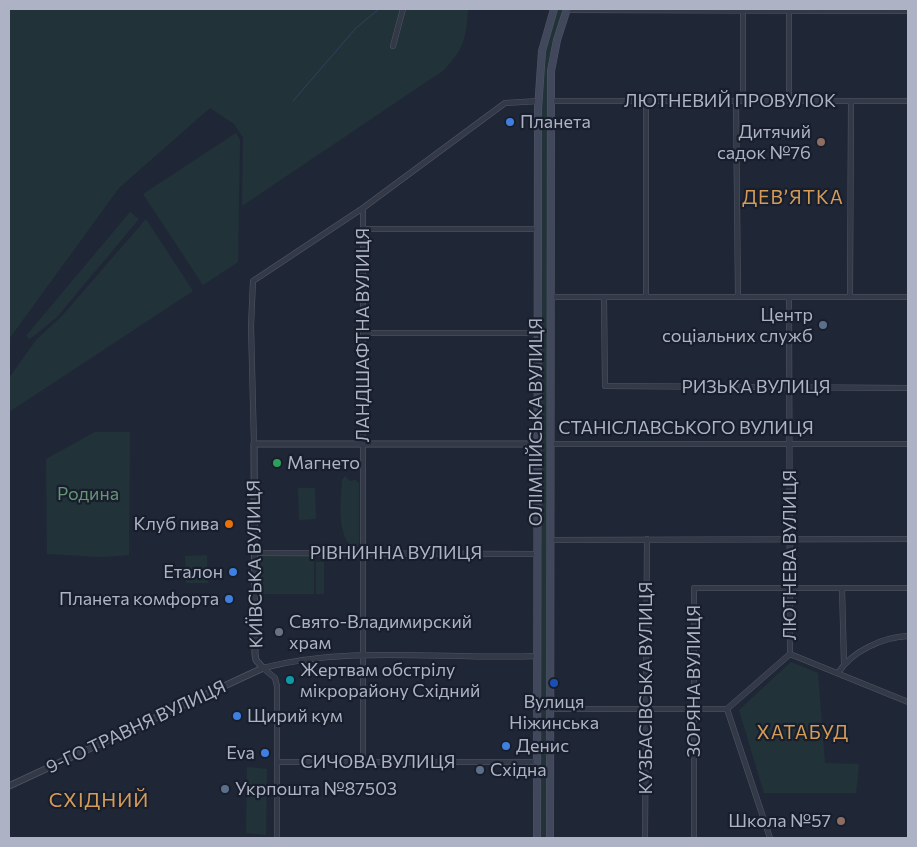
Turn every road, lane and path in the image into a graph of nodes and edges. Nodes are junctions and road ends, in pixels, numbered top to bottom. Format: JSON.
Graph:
{"nodes":[{"id":1,"x":403,"y":9,"type":"edge"},
{"id":2,"x":554,"y":9,"type":"edge"},
{"id":3,"x":565,"y":9,"type":"edge"},
{"id":4,"x":625,"y":10,"type":"edge"},
{"id":5,"x":694,"y":10,"type":"edge"},
{"id":6,"x":789,"y":10,"type":"edge"},
{"id":7,"x":743,"y":11,"type":"junction"},
{"id":8,"x":908,"y":11,"type":"edge"},
{"id":9,"x":393,"y":46,"type":"dead end"},
{"id":10,"x":539,"y":101,"type":"junction"},
{"id":11,"x":552,"y":101,"type":"junction"},
{"id":12,"x":646,"y":101,"type":"junction"},
{"id":13,"x":736,"y":101,"type":"junction"},
{"id":14,"x":743,"y":101,"type":"junction"},
{"id":15,"x":789,"y":101,"type":"junction"},
{"id":16,"x":851,"y":101,"type":"junction"},
{"id":17,"x":908,"y":102,"type":"edge"},
{"id":18,"x":363,"y":208,"type":"junction"},
{"id":19,"x":363,"y":229,"type":"junction"},
{"id":20,"x":538,"y":230,"type":"junction"},
{"id":21,"x":550,"y":297,"type":"junction"},
{"id":22,"x":604,"y":297,"type":"junction"},
{"id":23,"x":646,"y":297,"type":"junction"},
{"id":24,"x":738,"y":297,"type":"junction"},
{"id":25,"x":790,"y":297,"type":"junction"},
{"id":26,"x":850,"y":297,"type":"junction"},
{"id":27,"x":908,"y":297,"type":"edge"},
{"id":28,"x":363,"y":333,"type":"junction"},
{"id":29,"x":539,"y":333,"type":"junction"},
{"id":30,"x":790,"y":388,"type":"junction"},
{"id":31,"x":908,"y":388,"type":"edge"},
{"id":32,"x":790,"y":443,"type":"junction"},
{"id":33,"x":254,"y":444,"type":"junction"},
{"id":34,"x":362,"y":444,"type":"junction"},
{"id":35,"x":538,"y":444,"type":"junction"},
{"id":36,"x":551,"y":444,"type":"junction"},
{"id":37,"x":908,"y":444,"type":"edge"},
{"id":38,"x":647,"y":539,"type":"junction"},
{"id":39,"x":790,"y":539,"type":"junction"},
{"id":40,"x":908,"y":539,"type":"edge"},
{"id":41,"x":550,"y":540,"type":"junction"},
{"id":42,"x":255,"y":553,"type":"junction"},
{"id":43,"x":363,"y":553,"type":"junction"},
{"id":44,"x":538,"y":554,"type":"junction"},
{"id":45,"x":790,"y":588,"type":"junction"},
{"id":46,"x":842,"y":588,"type":"junction"},
{"id":47,"x":908,"y":588,"type":"edge"},
{"id":48,"x":908,"y":636,"type":"edge"},
{"id":49,"x":790,"y":654,"type":"junction"},
{"id":50,"x":363,"y":655,"type":"junction"},
{"id":51,"x":538,"y":656,"type":"junction"},
{"id":52,"x":844,"y":664,"type":"junction"},
{"id":53,"x":263,"y":668,"type":"junction"},
{"id":54,"x":838,"y":673,"type":"junction"},
{"id":55,"x":908,"y":702,"type":"edge"},
{"id":56,"x":645,"y":708,"type":"junction"},
{"id":57,"x":694,"y":708,"type":"junction"},
{"id":58,"x":537,"y":709,"type":"junction"},
{"id":59,"x":550,"y":709,"type":"junction"},
{"id":60,"x":727,"y":709,"type":"junction"},
{"id":61,"x":278,"y":762,"type":"junction"},
{"id":62,"x":363,"y":762,"type":"junction"},
{"id":63,"x":538,"y":762,"type":"junction"},
{"id":64,"x":9,"y":786,"type":"edge"},
{"id":65,"x":277,"y":838,"type":"edge"},
{"id":66,"x":538,"y":838,"type":"edge"},
{"id":67,"x":550,"y":838,"type":"edge"},
{"id":68,"x":645,"y":838,"type":"edge"},
{"id":69,"x":694,"y":838,"type":"edge"},
{"id":70,"x":770,"y":838,"type":"edge"}],
"edges":[{"from":1,"to":9,"type":"street"},
{"from":2,"to":10,"type":"main road","name":"ОЛІМПІЙСЬКА ВУЛИЦЯ"},
{"from":3,"to":4,"type":"street"},
{"from":3,"to":11,"type":"main road","name":"ОЛІМПІЙСЬКА ВУЛИЦЯ"},
{"from":4,"to":5,"type":"street"},
{"from":5,"to":7,"type":"street"},
{"from":6,"to":7,"type":"street"},
{"from":6,"to":8,"type":"street"},
{"from":6,"to":15,"type":"street"},
{"from":7,"to":14,"type":"street"},
{"from":10,"to":11,"type":"main road"},
{"from":10,"to":18,"type":"street"},
{"from":10,"to":20,"type":"main road","name":"ОЛІМПІЙСЬКА ВУЛИЦЯ"},
{"from":11,"to":12,"type":"street","name":"ЛЮТНЕВИЙ ПРОВУЛОК"},
{"from":11,"to":21,"type":"main road","name":"ОЛІМПІЙСЬКА ВУЛИЦЯ"},
{"from":12,"to":13,"type":"street","name":"ЛЮТНЕВИЙ ПРОВУЛОК"},
{"from":12,"to":23,"type":"street"},
{"from":13,"to":14,"type":"street","name":"ЛЮТНЕВИЙ ПРОВУЛОК"},
{"from":13,"to":24,"type":"street"},
{"from":14,"to":15,"type":"street","name":"ЛЮТНЕВИЙ ПРОВУЛОК"},
{"from":15,"to":16,"type":"street","name":"ЛЮТНЕВИЙ ПРОВУЛОК"},
{"from":16,"to":17,"type":"street","name":"ЛЮТНЕВИЙ ПРОВУЛОК"},
{"from":16,"to":26,"type":"street"},
{"from":18,"to":19,"type":"street","name":"ЛАНДШАФТНА ВУЛИЦЯ"},
{"from":18,"to":33,"type":"street","name":"КИЇВСЬКА ВУЛИЦЯ"},
{"from":19,"to":20,"type":"street"},
{"from":19,"to":28,"type":"street","name":"ЛАНДШАФТНА ВУЛИЦЯ"},
{"from":20,"to":29,"type":"main road","name":"ОЛІМПІЙСЬКА ВУЛИЦЯ"},
{"from":21,"to":22,"type":"street"},
{"from":21,"to":36,"type":"main road","name":"ОЛІМПІЙСЬКА ВУЛИЦЯ"},
{"from":22,"to":23,"type":"street"},
{"from":22,"to":30,"type":"street","name":"РИЗЬКА ВУЛИЦЯ"},
{"from":23,"to":24,"type":"street"},
{"from":24,"to":25,"type":"street"},
{"from":25,"to":26,"type":"street"},
{"from":25,"to":30,"type":"street","name":"ЛЮТНЕВА ВУЛИЦЯ"},
{"from":26,"to":27,"type":"street"},
{"from":28,"to":29,"type":"street"},
{"from":28,"to":34,"type":"street","name":"ЛАНДШАФТНА ВУЛИЦЯ"},
{"from":29,"to":35,"type":"main road","name":"ОЛІМПІЙСЬКА ВУЛИЦЯ"},
{"from":30,"to":31,"type":"street","name":"РИЗЬКА ВУЛИЦЯ"},
{"from":30,"to":32,"type":"street","name":"ЛЮТНЕВА ВУЛИЦЯ"},
{"from":32,"to":36,"type":"street","name":"СТАНІСЛАВСЬКОГО ВУЛИЦЯ"},
{"from":32,"to":37,"type":"street","name":"СТАНІСЛАВСЬКОГО ВУЛИЦЯ"},
{"from":32,"to":39,"type":"street","name":"ЛЮТНЕВА ВУЛИЦЯ"},
{"from":33,"to":34,"type":"street","name":"СТАНІСЛАВСЬКОГО ВУЛИЦЯ"},
{"from":33,"to":42,"type":"street","name":"КИЇВСЬКА ВУЛИЦЯ"},
{"from":34,"to":35,"type":"street","name":"СТАНІСЛАВСЬКОГО ВУЛИЦЯ"},
{"from":34,"to":43,"type":"street","name":"ЛАНДШАФТНА ВУЛИЦЯ"},
{"from":35,"to":36,"type":"main road","name":"СТАНІСЛАВСЬКОГО ВУЛИЦЯ"},
{"from":35,"to":44,"type":"main road","name":"ОЛІМПІЙСЬКА ВУЛИЦЯ"},
{"from":36,"to":41,"type":"main road","name":"ОЛІМПІЙСЬКА ВУЛИЦЯ"},
{"from":38,"to":39,"type":"street"},
{"from":38,"to":41,"type":"street"},
{"from":38,"to":56,"type":"street","name":"КУЗБАСІВСЬКА ВУЛИЦЯ"},
{"from":39,"to":40,"type":"street"},
{"from":39,"to":45,"type":"street","name":"ЛЮТНЕВА ВУЛИЦЯ"},
{"from":41,"to":59,"type":"main road","name":"ОЛІМПІЙСЬКА ВУЛИЦЯ"},
{"from":42,"to":43,"type":"street","name":"РІВНИННА ВУЛИЦЯ"},
{"from":42,"to":53,"type":"street","name":"КИЇВСЬКА ВУЛИЦЯ"},
{"from":43,"to":44,"type":"street","name":"РІВНИННА ВУЛИЦЯ"},
{"from":43,"to":50,"type":"street","name":"ЛАНДШАФТНА ВУЛИЦЯ"},
{"from":44,"to":51,"type":"main road","name":"ОЛІМПІЙСЬКА ВУЛИЦЯ"},
{"from":45,"to":46,"type":"street","name":"ЗОРЯНА ВУЛИЦЯ"},
{"from":45,"to":49,"type":"street","name":"ЛЮТНЕВА ВУЛИЦЯ"},
{"from":45,"to":57,"type":"street","name":"ЗОРЯНА ВУЛИЦЯ"},
{"from":46,"to":47,"type":"street","name":"ЗОРЯНА ВУЛИЦЯ"},
{"from":46,"to":52,"type":"street"},
{"from":48,"to":52,"type":"street"},
{"from":49,"to":54,"type":"street"},
{"from":49,"to":60,"type":"street","name":"ЛЮТНЕВА ВУЛИЦЯ"},
{"from":50,"to":51,"type":"street"},
{"from":50,"to":53,"type":"street"},
{"from":50,"to":62,"type":"street","name":"ЛАНДШАФТНА ВУЛИЦЯ"},
{"from":51,"to":58,"type":"main road","name":"ОЛІМПІЙСЬКА ВУЛИЦЯ"},
{"from":52,"to":54,"type":"street"},
{"from":53,"to":61,"type":"street","name":"КИЇВСЬКА ВУЛИЦЯ"},
{"from":53,"to":64,"type":"street","name":"9-ГО ТРАВНЯ ВУЛИЦЯ"},
{"from":54,"to":55,"type":"street"},
{"from":56,"to":57,"type":"street"},
{"from":56,"to":59,"type":"street"},
{"from":56,"to":68,"type":"street","name":"КУЗБАСІВСЬКА ВУЛИЦЯ"},
{"from":57,"to":60,"type":"street"},
{"from":57,"to":69,"type":"street","name":"ЗОРЯНА ВУЛИЦЯ"},
{"from":58,"to":59,"type":"main road"},
{"from":58,"to":63,"type":"main road","name":"ОЛІМПІЙСЬКА ВУЛИЦЯ"},
{"from":59,"to":67,"type":"main road","name":"ОЛІМПІЙСЬКА ВУЛИЦЯ"},
{"from":60,"to":70,"type":"street"},
{"from":61,"to":62,"type":"street","name":"СИЧОВА ВУЛИЦЯ"},
{"from":61,"to":65,"type":"street","name":"КИЇВСЬКА ВУЛИЦЯ"},
{"from":62,"to":63,"type":"street","name":"СИЧОВА ВУЛИЦЯ"},
{"from":63,"to":66,"type":"main road","name":"ОЛІМПІЙСЬКА ВУЛИЦЯ"}]}
